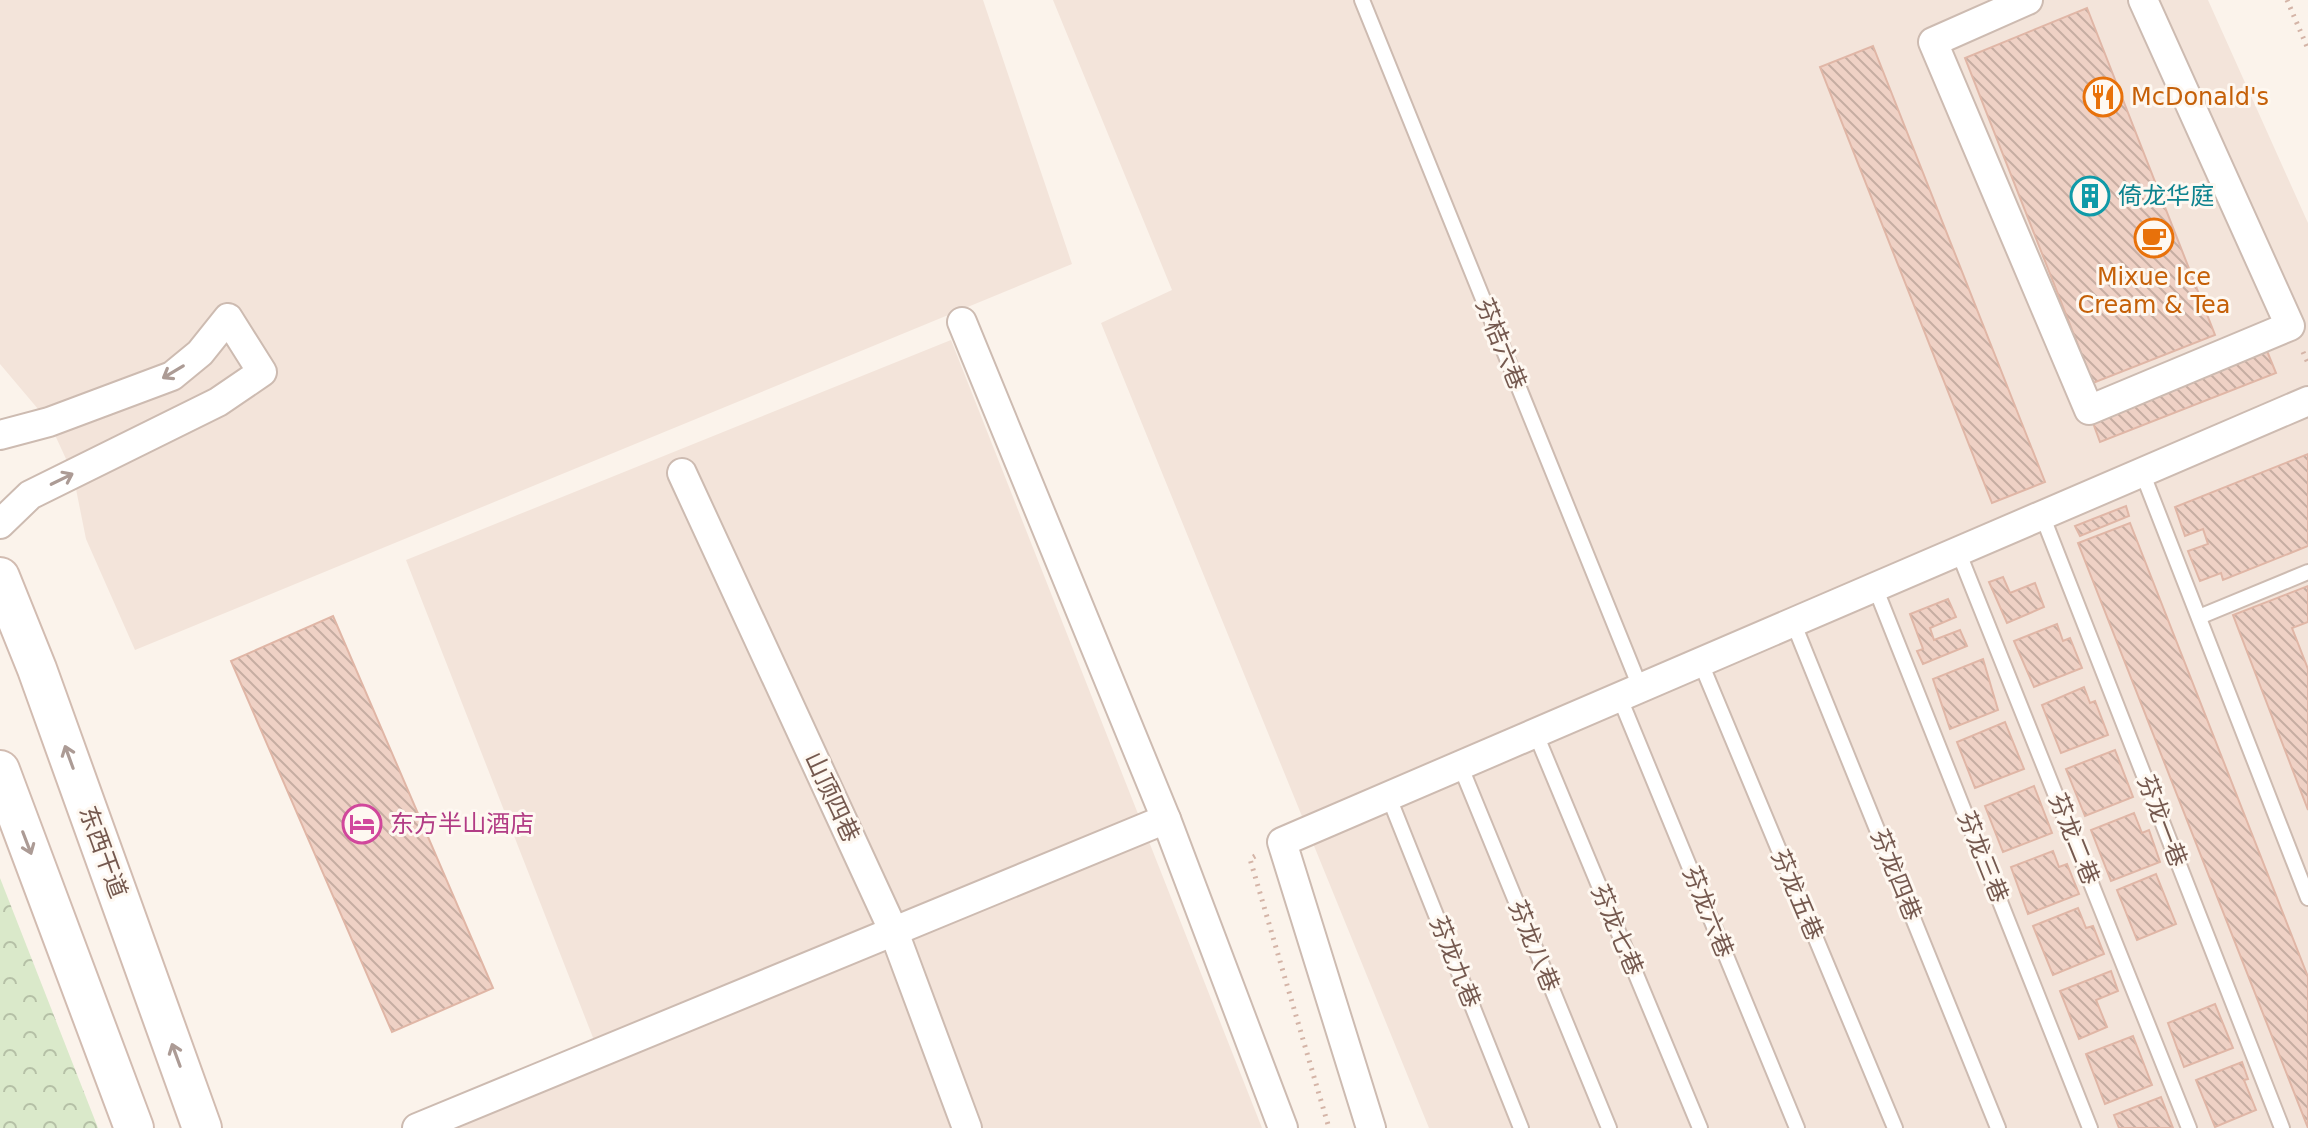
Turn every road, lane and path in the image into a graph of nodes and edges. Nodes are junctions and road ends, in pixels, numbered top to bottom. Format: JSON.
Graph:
{"nodes":[{"id":1,"x":1362,"y":0,"type":"edge"},
{"id":2,"x":2028,"y":0,"type":"edge"},
{"id":3,"x":2143,"y":0,"type":"edge"},
{"id":4,"x":2287,"y":0,"type":"edge"},
{"id":5,"x":2308,"y":49,"type":"edge"},
{"id":6,"x":962,"y":322,"type":"dead end"},
{"id":7,"x":2308,"y":401,"type":"edge"},
{"id":8,"x":0,"y":435,"type":"edge"},
{"id":9,"x":2142,"y":472,"type":"junction"},
{"id":10,"x":682,"y":473,"type":"dead end"},
{"id":11,"x":2042,"y":515,"type":"junction"},
{"id":12,"x":0,"y":524,"type":"edge"},
{"id":13,"x":1958,"y":551,"type":"junction"},
{"id":14,"x":2308,"y":572,"type":"edge"},
{"id":15,"x":0,"y":577,"type":"edge"},
{"id":16,"x":1875,"y":587,"type":"junction"},
{"id":17,"x":2199,"y":617,"type":"junction"},
{"id":18,"x":1793,"y":622,"type":"junction"},
{"id":19,"x":1700,"y":661,"type":"junction"},
{"id":20,"x":1630,"y":692,"type":"junction"},
{"id":21,"x":1535,"y":732,"type":"junction"},
{"id":22,"x":1460,"y":765,"type":"junction"},
{"id":23,"x":0,"y":770,"type":"edge"},
{"id":24,"x":1388,"y":795,"type":"junction"},
{"id":25,"x":1166,"y":819,"type":"junction"},
{"id":26,"x":1282,"y":842,"type":"junction"},
{"id":27,"x":2308,"y":898,"type":"edge"},
{"id":28,"x":894,"y":932,"type":"junction"},
{"id":29,"x":134,"y":1128,"type":"edge"},
{"id":30,"x":202,"y":1128,"type":"edge"},
{"id":31,"x":417,"y":1128,"type":"edge"},
{"id":32,"x":967,"y":1128,"type":"edge"},
{"id":33,"x":1283,"y":1128,"type":"edge"},
{"id":34,"x":1329,"y":1128,"type":"edge"},
{"id":35,"x":1371,"y":1128,"type":"edge"},
{"id":36,"x":1521,"y":1128,"type":"edge"},
{"id":37,"x":1609,"y":1128,"type":"edge"},
{"id":38,"x":1700,"y":1128,"type":"edge"},
{"id":39,"x":1797,"y":1128,"type":"edge"},
{"id":40,"x":1895,"y":1128,"type":"edge"},
{"id":41,"x":1998,"y":1128,"type":"edge"},
{"id":42,"x":2090,"y":1128,"type":"edge"},
{"id":43,"x":2189,"y":1128,"type":"edge"},
{"id":44,"x":2282,"y":1128,"type":"edge"}],
"edges":[{"from":1,"to":20,"type":"lane","name":"芬桔六巷"},
{"from":2,"to":3,"type":"street"},
{"from":4,"to":5,"type":"path"},
{"from":6,"to":25,"type":"street"},
{"from":7,"to":9,"type":"street"},
{"from":12,"to":8,"type":"street","one_way":true},
{"from":9,"to":11,"type":"street"},
{"from":9,"to":17,"type":"lane"},
{"from":10,"to":28,"type":"street","name":"山顶四巷"},
{"from":11,"to":13,"type":"street"},
{"from":11,"to":44,"type":"lane","name":"芬龙一巷"},
{"from":13,"to":16,"type":"street"},
{"from":13,"to":43,"type":"lane","name":"芬龙二巷"},
{"from":14,"to":17,"type":"lane"},
{"from":30,"to":15,"type":"main road","name":"东西干道","one_way":true},
{"from":16,"to":18,"type":"street"},
{"from":16,"to":42,"type":"lane","name":"芬龙三巷"},
{"from":17,"to":27,"type":"lane"},
{"from":18,"to":19,"type":"street"},
{"from":18,"to":41,"type":"lane","name":"芬龙四巷"},
{"from":19,"to":20,"type":"street"},
{"from":19,"to":40,"type":"lane","name":"芬龙五巷"},
{"from":20,"to":21,"type":"street"},
{"from":20,"to":39,"type":"lane","name":"芬龙六巷"},
{"from":21,"to":22,"type":"street"},
{"from":21,"to":38,"type":"lane","name":"芬龙七巷"},
{"from":22,"to":24,"type":"street"},
{"from":22,"to":37,"type":"lane","name":"芬龙八巷"},
{"from":23,"to":29,"type":"main road","one_way":true},
{"from":24,"to":26,"type":"street"},
{"from":24,"to":36,"type":"lane","name":"芬龙九巷"},
{"from":25,"to":28,"type":"street"},
{"from":25,"to":33,"type":"street"},
{"from":26,"to":34,"type":"path"},
{"from":26,"to":35,"type":"street"},
{"from":28,"to":31,"type":"street"},
{"from":28,"to":32,"type":"street","name":"山顶四巷"}]}
